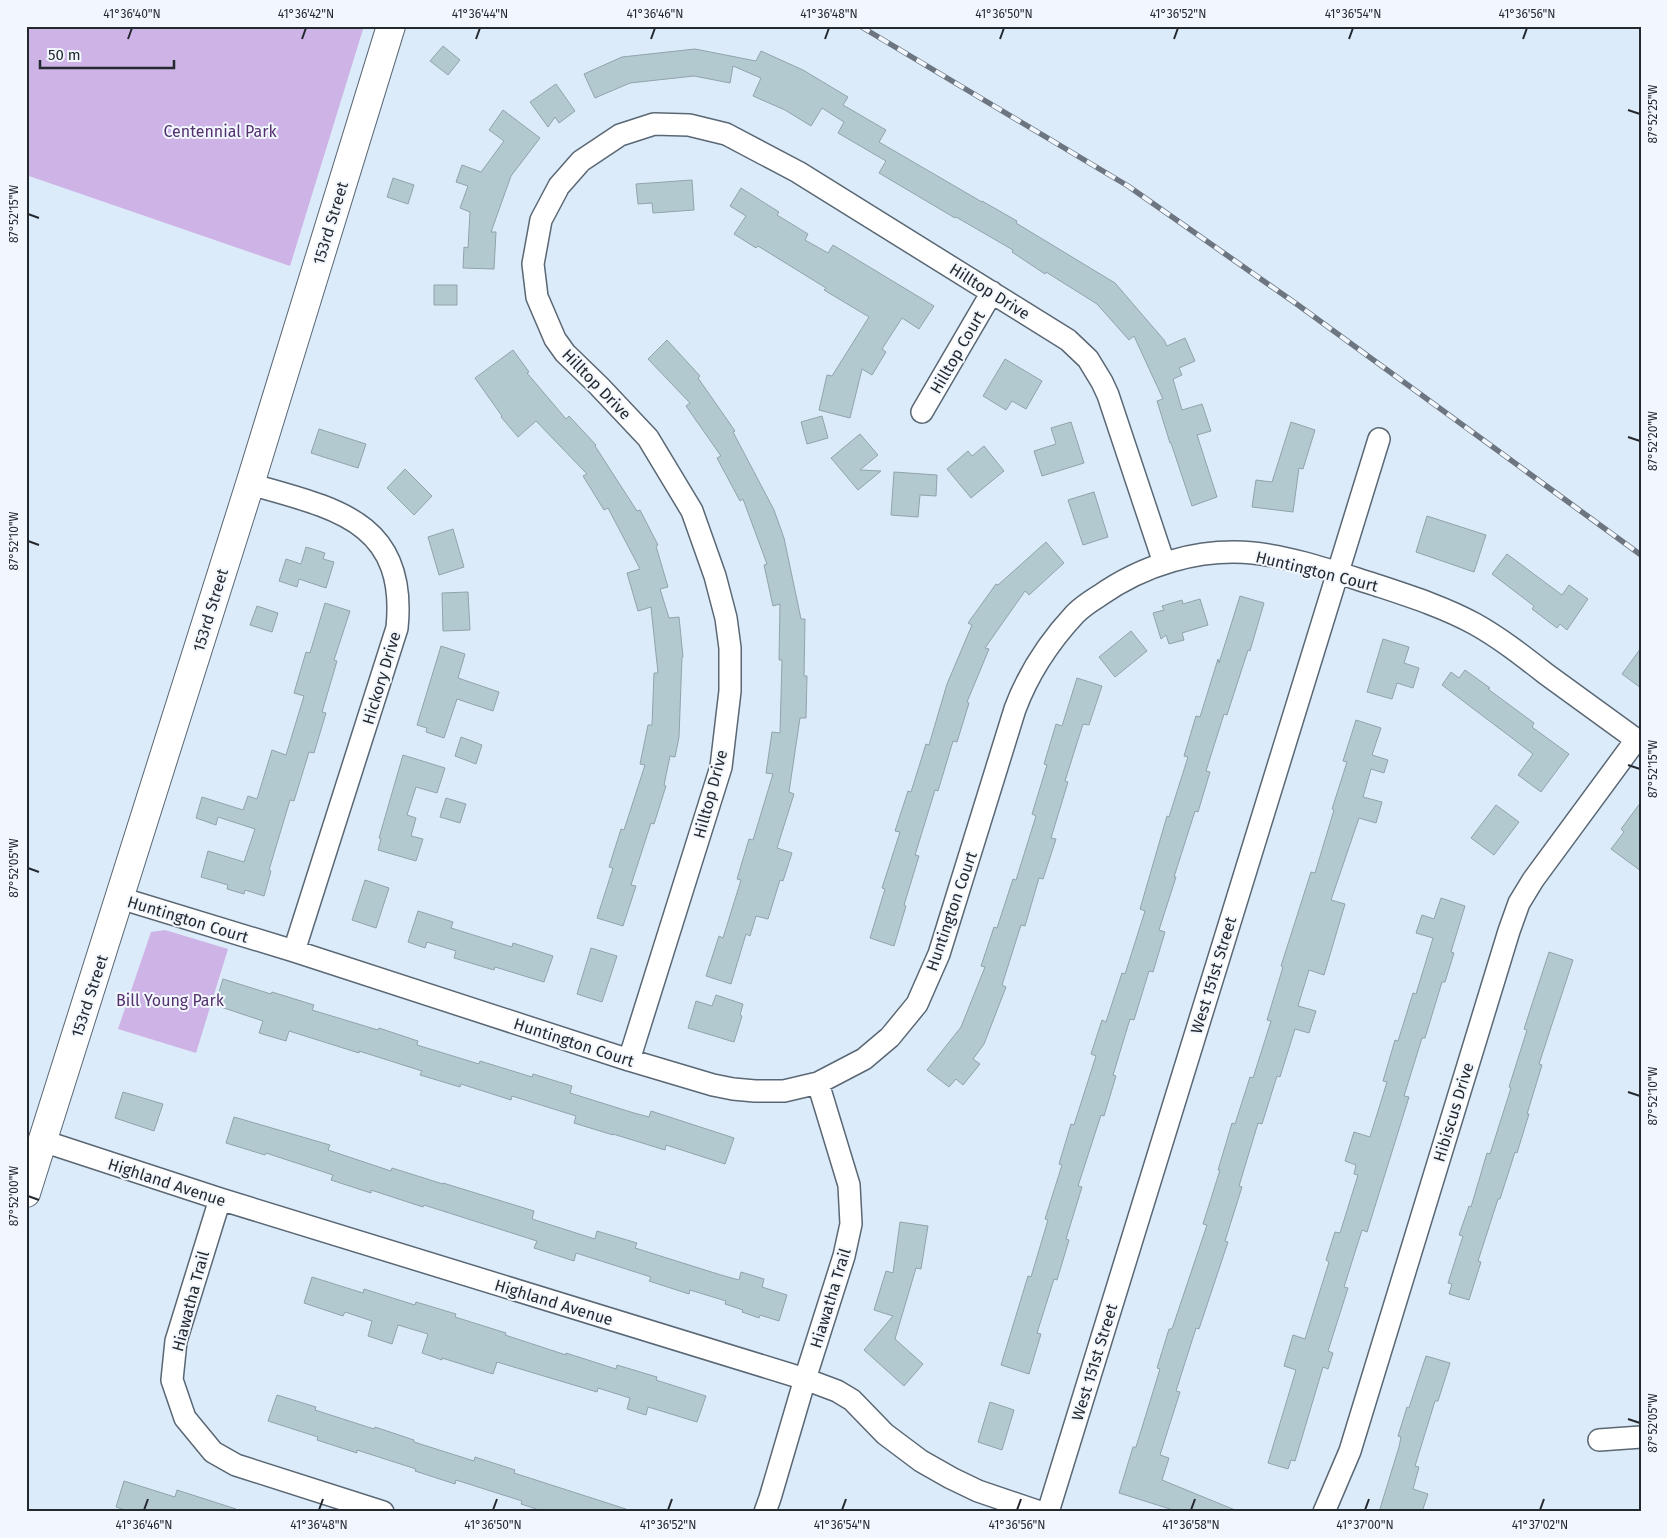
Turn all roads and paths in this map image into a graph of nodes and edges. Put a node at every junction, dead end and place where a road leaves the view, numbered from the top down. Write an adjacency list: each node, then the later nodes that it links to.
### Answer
1 (391, 26): 5 (street, 153rd Street)
2 (992, 292): 3 (street, Hilltop Court); 6 (street, Hilltop Drive); 11 (street, Hilltop Drive)
3 (922, 412)
4 (1378, 439): 7 (street, West 151st Street)
5 (250, 484): 9 (street, 153rd Street); 10 (street, Hickory Drive)
6 (1164, 563): 7 (street, Huntington Court); 12 (street, Huntington Court)
7 (1337, 572): 8 (street, Huntington Court); 22 (street, West 151st Street)
8 (1638, 742): 23 (street, Hibiscus Drive)
9 (120, 898): 10 (street, Huntington Court); 13 (street, 153rd Street)
10 (294, 952): 11 (street, Huntington Court)
11 (629, 1060): 12 (street, Huntington Court)
12 (818, 1083): 16 (street, Hiawatha Trail)
13 (43, 1141): 14 (street, 153rd Street); 15 (street, Highland Avenue)
14 (26, 1193)
15 (220, 1199): 16 (street, Highland Avenue); 19 (street, Hiawatha Trail)
16 (805, 1379): 20 (street, Hiawatha Trail); 21 (street, Highland Avenue)
17 (1641, 1437): 18 (street)
18 (1599, 1440)
19 (383, 1512)
20 (765, 1512)
21 (1040, 1512)
22 (1048, 1512)
23 (1324, 1512)

